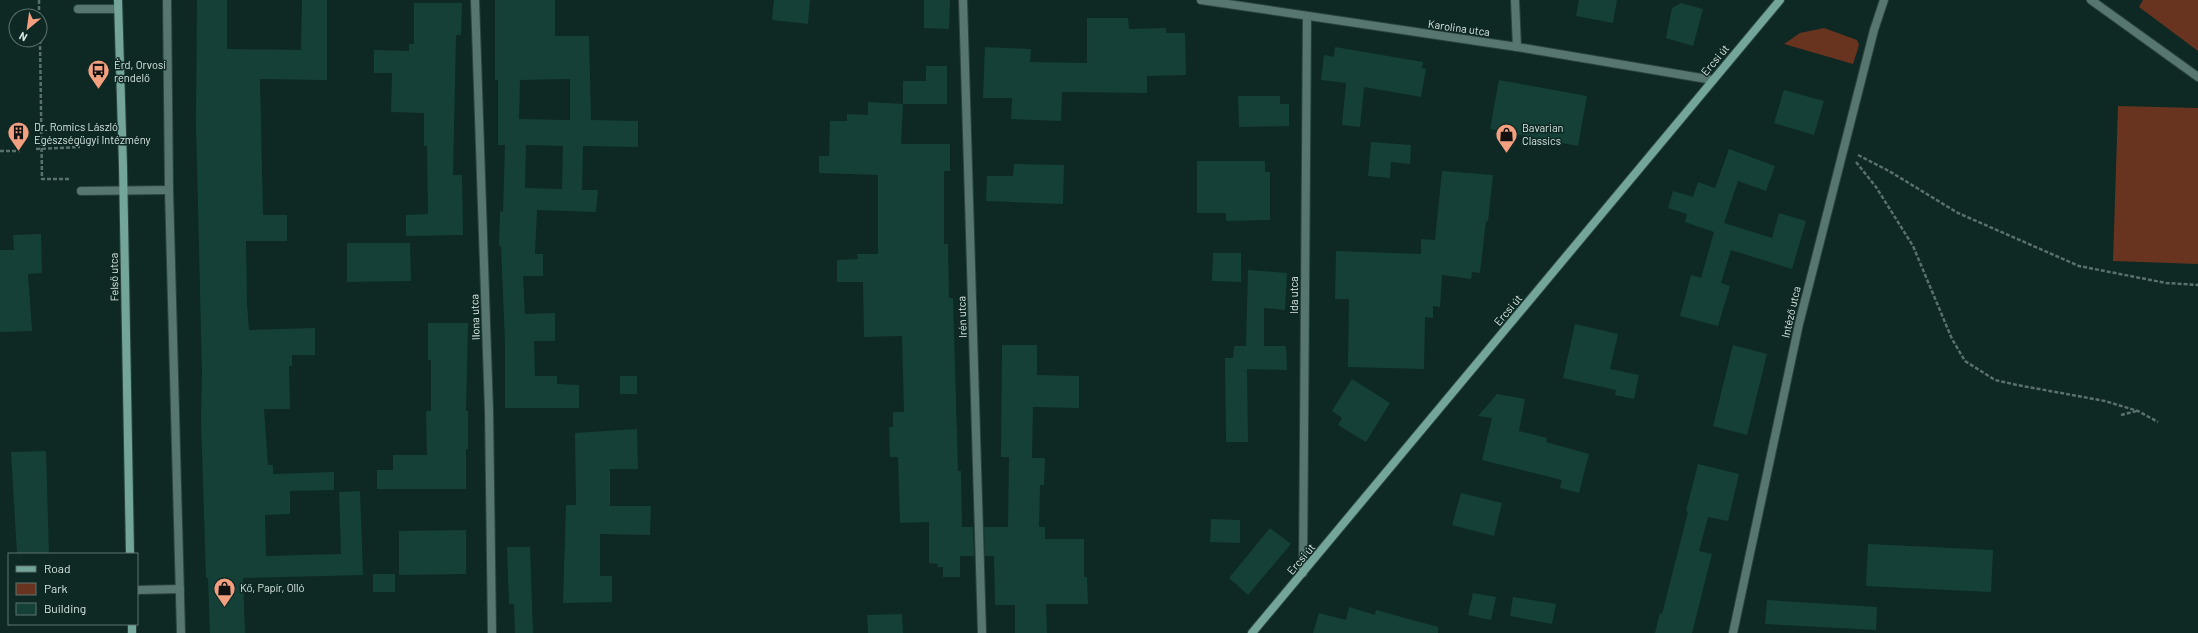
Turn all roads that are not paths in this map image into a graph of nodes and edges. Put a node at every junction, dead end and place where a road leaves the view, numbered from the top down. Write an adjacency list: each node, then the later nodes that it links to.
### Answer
1 (118, 0): 11 (main road, Felső utca)
2 (167, 0): 16 (street)
3 (475, 0): 24 (street, Ilona utca)
4 (963, 0): 25 (street, Irén utca)
5 (1201, 0): 12 (street, Karolina utca)
6 (1515, 0): 13 (street)
7 (1780, 0): 15 (main road, Ercsi út)
8 (1884, 0): 27 (street, Intéző utca)
9 (2091, 0): 14 (street)
10 (78, 9): 11 (street)
11 (118, 9): 18 (main road, Felső utca)
12 (1307, 17): 13 (street, Karolina utca); 20 (street, Ida utca)
13 (1517, 47): 15 (street, Karolina utca)
14 (2198, 77)
15 (1713, 80): 20 (main road, Ercsi út)
16 (169, 190): 18 (street); 21 (street)
17 (81, 191): 18 (street)
18 (124, 191): 19 (main road, Felső utca)
19 (130, 553)
20 (1303, 573): 26 (main road, Ercsi út)
21 (180, 589): 22 (street); 23 (street)
22 (138, 590)
23 (181, 633)
24 (492, 633)
25 (982, 633)
26 (1252, 633)
27 (1733, 633)

